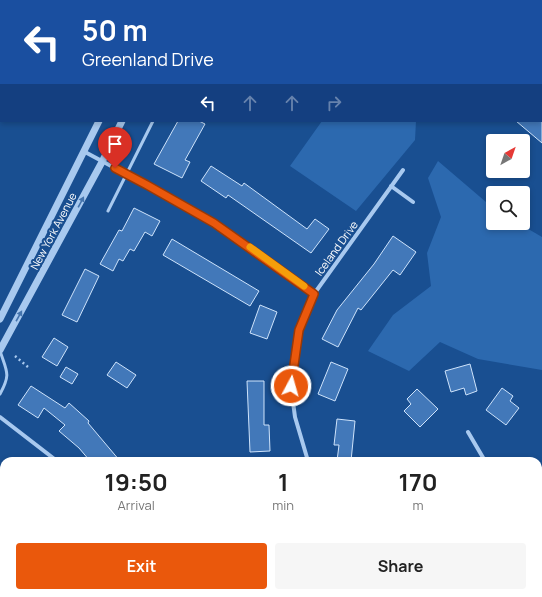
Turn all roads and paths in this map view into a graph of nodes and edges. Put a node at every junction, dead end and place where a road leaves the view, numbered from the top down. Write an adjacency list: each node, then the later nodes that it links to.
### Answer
1 (99, 122): 4 (street, New York Avenue)
2 (122, 122): 5 (street, New York Avenue)
3 (153, 122): 7 (lane)
4 (85, 152): 5 (street); 12 (street, New York Avenue)
5 (102, 162): 7 (street); 13 (street, New York Avenue, one-way to 5)
6 (403, 170): 8 (street, Iceland Drive)
7 (127, 175): 10 (lane); 11 (street)
8 (391, 186): 9 (street); 11 (street, Iceland Drive)
9 (413, 202)
10 (108, 211)
11 (314, 294): 20 (street, Iceland Drive)
12 (0, 320)
13 (0, 351): 16 (lane)
14 (15, 356): 15 (path)
15 (28, 366)
16 (0, 394)
17 (0, 417): 19 (street)
18 (468, 432): 21 (street)
19 (52, 457)
20 (307, 457)
21 (483, 457)

